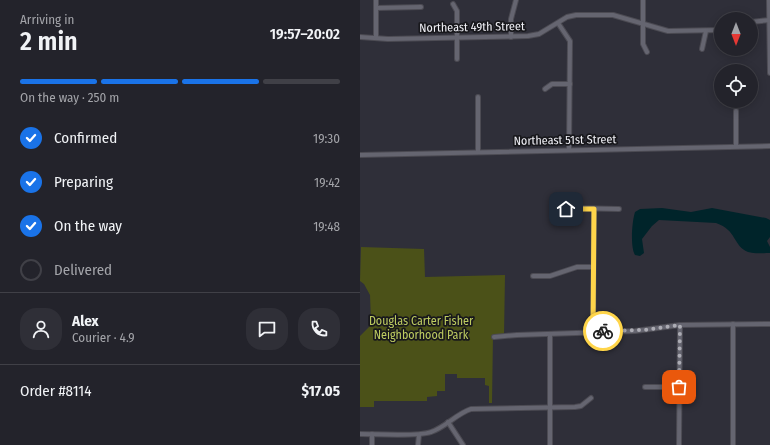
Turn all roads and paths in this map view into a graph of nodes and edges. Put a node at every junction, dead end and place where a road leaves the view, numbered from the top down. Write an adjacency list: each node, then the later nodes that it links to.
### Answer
1 (376, 0): 7 (street)
2 (516, 0): 15 (street)
3 (643, 0): 11 (street)
4 (769, 0): 8 (street)
5 (452, 4): 17 (street)
6 (421, 7): 7 (street)
7 (376, 8): 16 (street)
8 (769, 20): 9 (street); 21 (street)
9 (758, 21)
10 (558, 23): 11 (street, Northeast 49th Street); 15 (street, Northeast 49th Street); 22 (street)
11 (643, 24): 13 (street, Northeast 49th Street); 19 (street)
12 (714, 30): 13 (street, Northeast 49th Street)
13 (706, 31): 18 (street)
14 (360, 37): 16 (street, Northeast 49th Street)
15 (510, 37): 17 (street, Northeast 49th Street)
16 (376, 38): 17 (street, Northeast 49th Street)
17 (458, 38): 20 (street)
18 (702, 49)
19 (647, 52)
20 (457, 59)
21 (769, 73)
22 (570, 84): 23 (street); 28 (street)
23 (545, 89)
24 (478, 96): 29 (street)
25 (736, 111): 26 (street)
26 (736, 146): 27 (street, Northeast 51st Street); 28 (street, Northeast 51st Street)
27 (770, 146)
28 (569, 150): 29 (street, Northeast 51st Street)
29 (478, 152): 30 (street, Northeast 51st Street)
30 (360, 155)
31 (594, 209): 32 (street); 33 (street); 34 (street)
32 (619, 209)
33 (558, 220)
34 (593, 267): 35 (street); 39 (street)
35 (533, 276)
36 (734, 324): 37 (street); 38 (street); 55 (street)
37 (770, 324)
38 (680, 325): 39 (street); 43 (street)
39 (593, 331): 40 (street)
40 (550, 334): 41 (street); 45 (street)
41 (494, 337)
42 (645, 387): 43 (street)
43 (679, 387): 54 (street)
44 (591, 398): 45 (street)
45 (550, 407): 46 (street); 53 (street)
46 (448, 422): 49 (street); 52 (street)
47 (360, 434): 48 (street)
48 (372, 434): 49 (street); 50 (street)
49 (419, 435): 51 (street)
50 (372, 445)
51 (418, 445)
52 (463, 445)
53 (550, 445)
54 (679, 445)
55 (733, 445)

